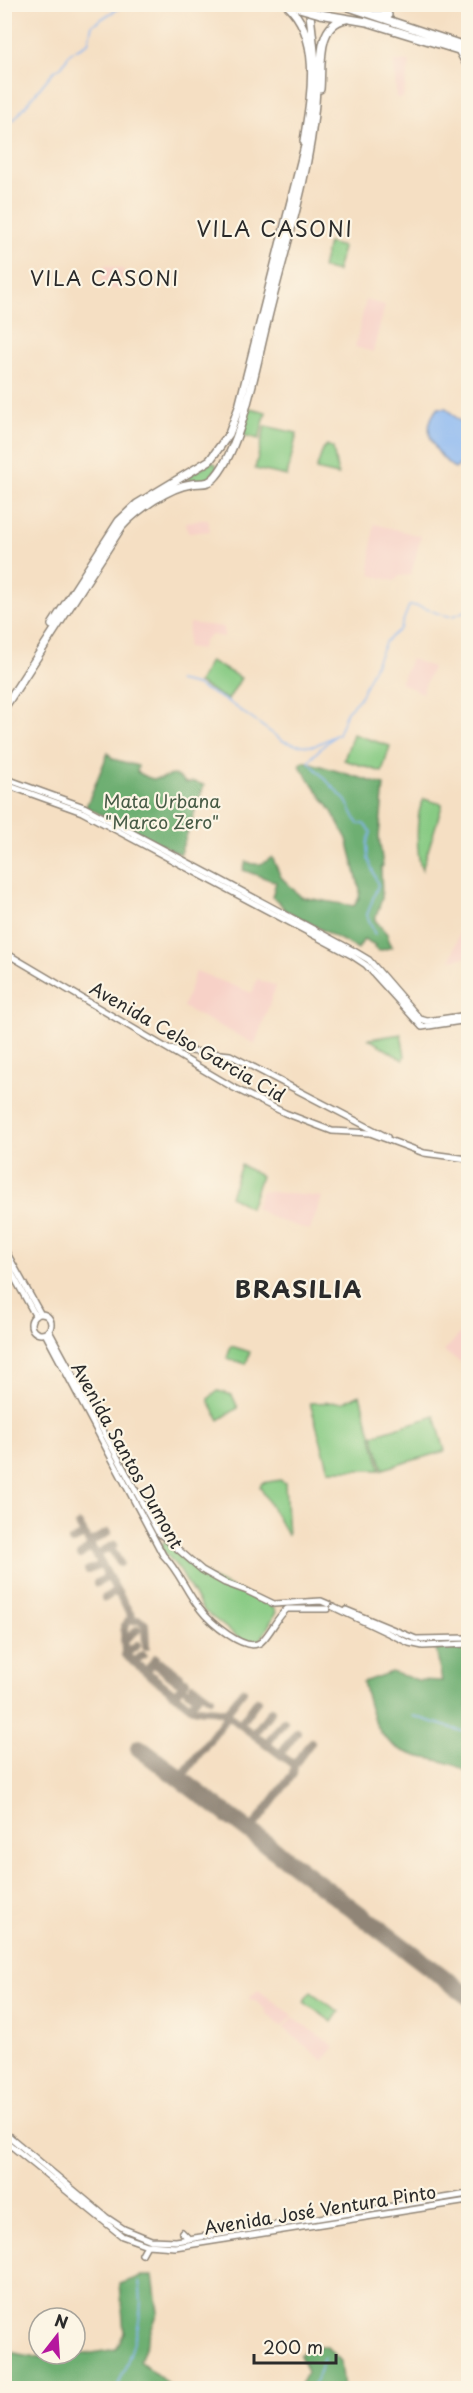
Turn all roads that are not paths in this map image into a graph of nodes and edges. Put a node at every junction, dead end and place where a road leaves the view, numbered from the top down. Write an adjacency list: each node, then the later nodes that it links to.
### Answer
1 (287, 4): 3 (highway); 11 (highway)
2 (340, 4): 4 (highway)
3 (304, 6): 6 (highway, bridge); 11 (highway)
4 (366, 15): 5 (highway); 7 (highway)
5 (388, 15)
6 (352, 19): 8 (highway); 11 (highway)
7 (468, 47)
8 (459, 50): 9 (highway); 10 (highway)
9 (468, 53)
10 (466, 63)
11 (307, 147): 12 (highway); 13 (highway)
12 (210, 460): 13 (highway); 14 (highway)
13 (219, 472): 15 (highway)
14 (188, 475): 15 (highway); 16 (highway)
15 (192, 484): 16 (highway)
16 (5, 706)
17 (4, 778): 20 (main road)
18 (4, 784): 21 (main road)
19 (4, 952): 22 (main road, Avenida Celso Garcia Cid)
20 (468, 1015)
21 (468, 1020)
22 (168, 1049): 23 (main road); 25 (main road, Avenida Celso Garcia Cid)
23 (186, 1052): 24 (main road); 25 (main road)
24 (195, 1053): 26 (main road); 27 (main road)
25 (182, 1058): 26 (main road, Avenida Celso Garcia Cid)
26 (192, 1063): 29 (main road, Avenida Celso Garcia Cid)
27 (357, 1120): 28 (main road); 29 (main road)
28 (373, 1131): 29 (main road, Avenida Celso Garcia Cid); 30 (main road)
29 (348, 1132)
30 (468, 1158)
31 (4, 1248): 33 (main road)
32 (4, 1259): 33 (main road)
33 (37, 1314): 34 (main road); 34 (main road)
34 (47, 1332): 35 (main road, Avenida Santos Dumont); 36 (main road, Avenida Santos Dumont)
35 (148, 1528): 36 (main road); 38 (main road, Avenida Santos Dumont)
36 (158, 1532): 37 (main road, Avenida Santos Dumont)
37 (164, 1538): 38 (main road); 39 (main road, Avenida Santos Dumont)
38 (158, 1545): 42 (main road, Avenida Santos Dumont)
39 (274, 1604): 40 (main road, Avenida Santos Dumont); 42 (main road)
40 (295, 1606): 41 (main road, Avenida Santos Dumont); 42 (main road, Avenida Santos Dumont)
41 (330, 1606): 43 (main road); 44 (main road)
42 (276, 1621)
43 (468, 1638)
44 (468, 1644)
45 (4, 2132): 51 (main road)
46 (4, 2140): 52 (main road)
47 (468, 2194): 50 (main road, Avenida José Ventura Pinto)
48 (468, 2201): 51 (main road, Avenida José Ventura Pinto)
49 (182, 2232): 50 (main road)
50 (189, 2239): 51 (main road, Avenida José Ventura Pinto)
51 (176, 2244): 52 (main road)
52 (147, 2245): 53 (main road)
53 (142, 2254)

